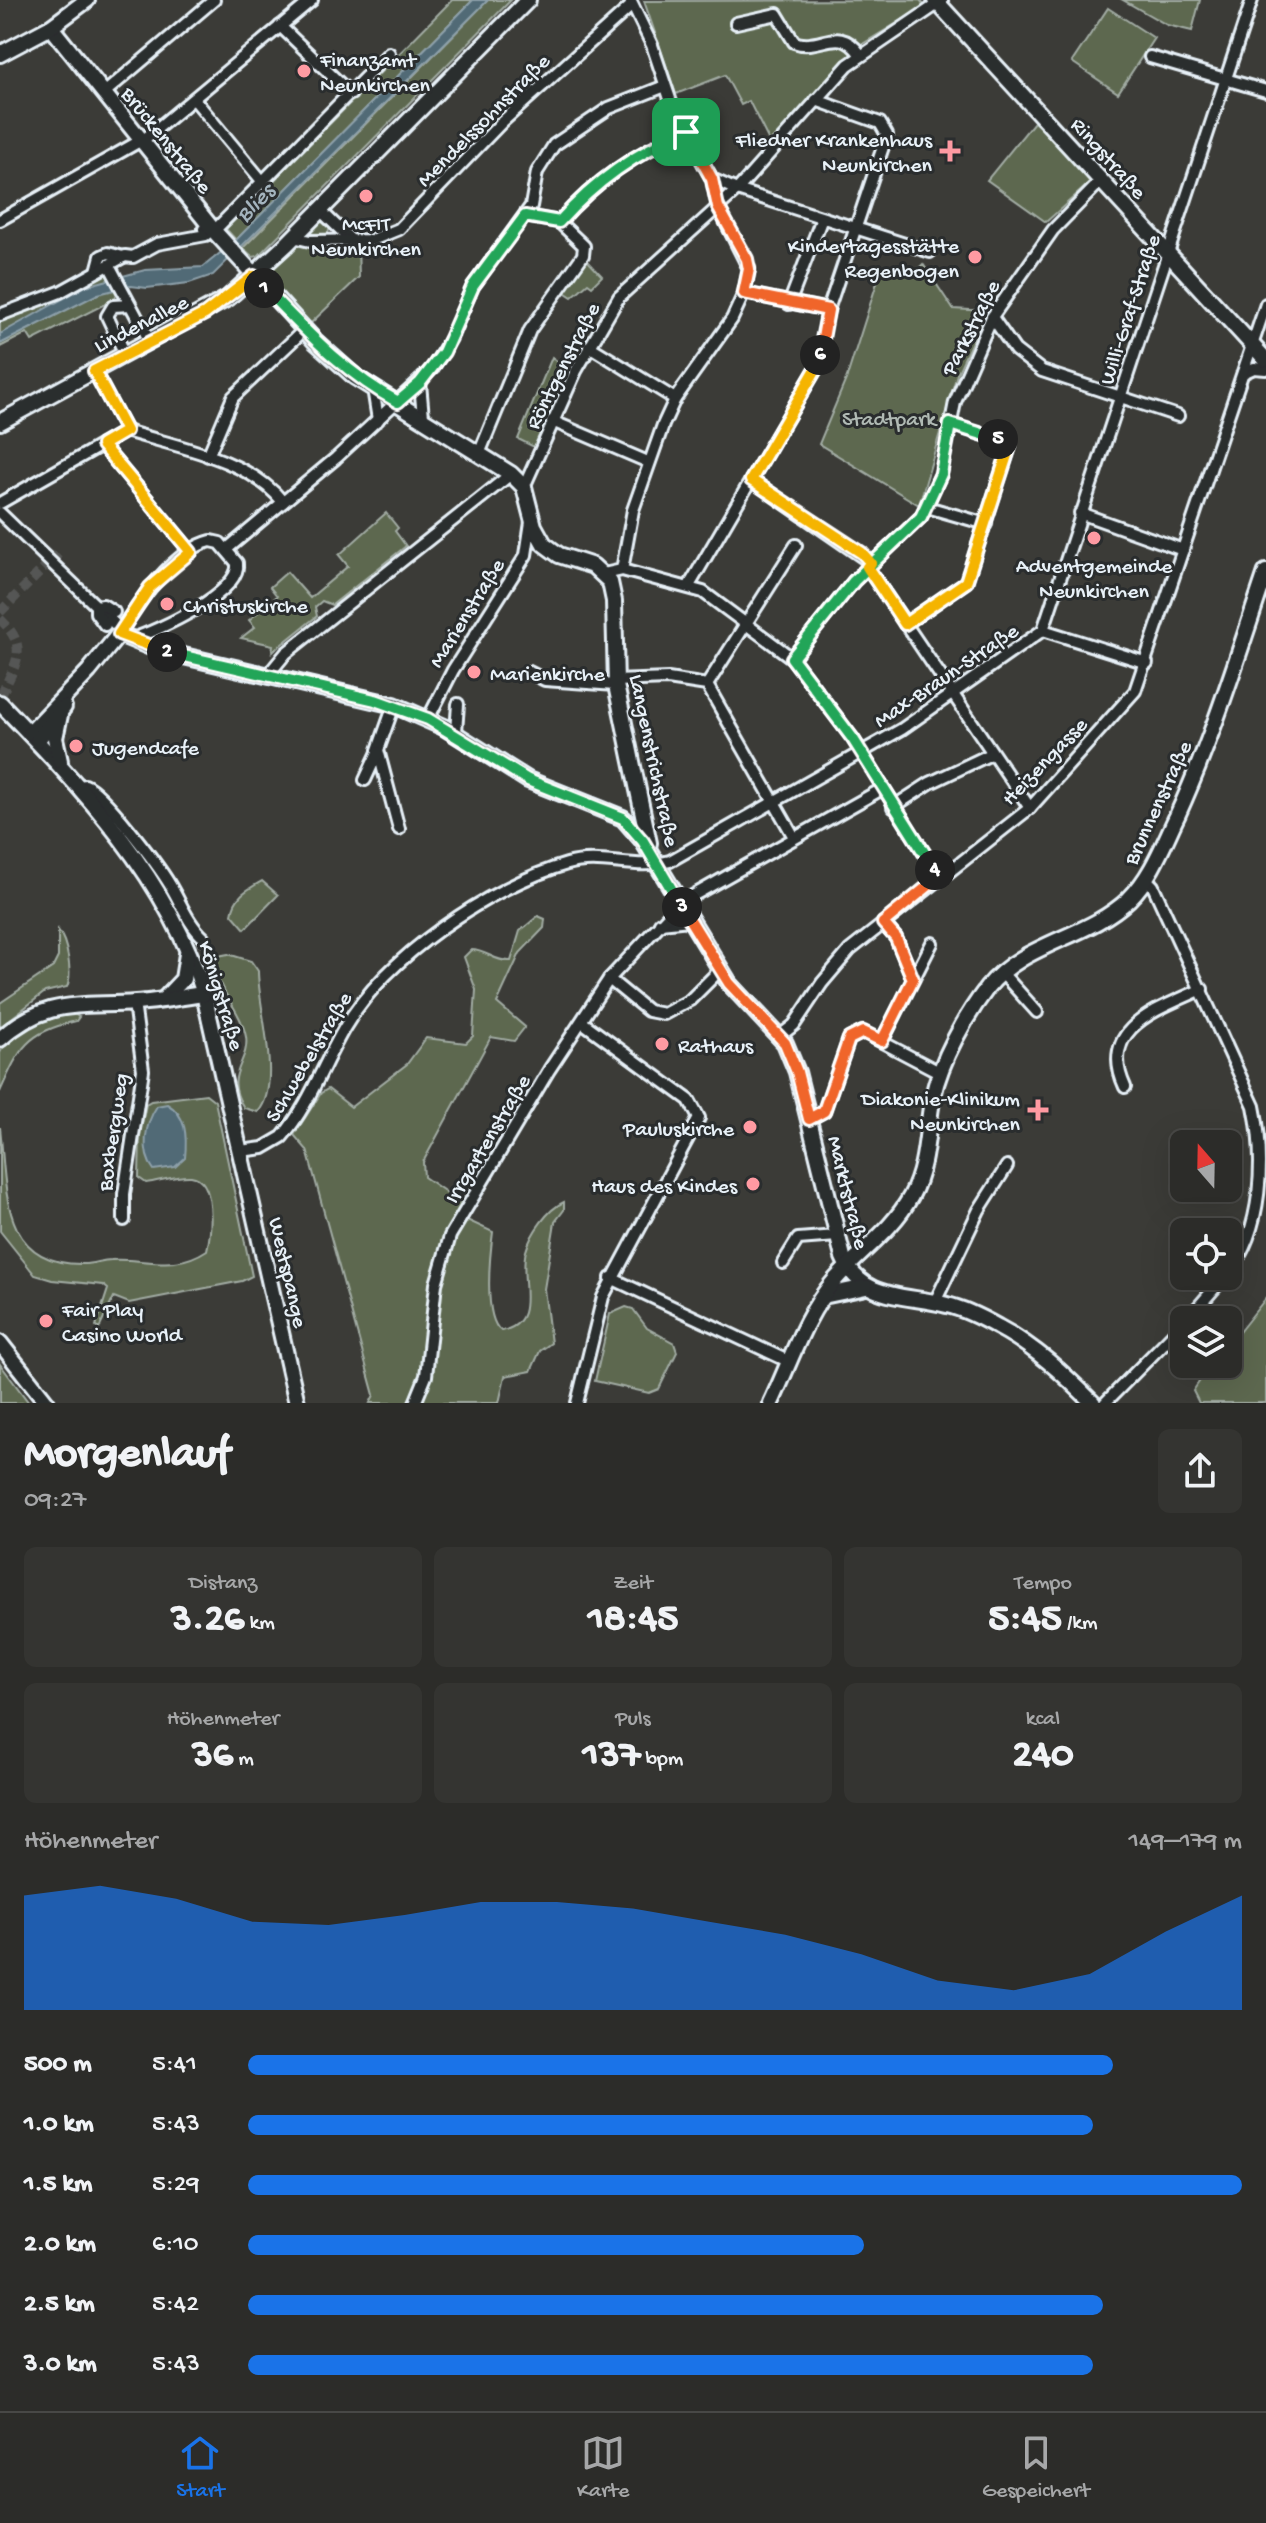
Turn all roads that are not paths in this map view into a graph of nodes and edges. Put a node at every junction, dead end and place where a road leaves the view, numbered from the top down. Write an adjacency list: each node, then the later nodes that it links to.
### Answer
1 (87, 0): 10 (street)
2 (214, 0): 18 (street)
3 (312, 0): 9 (street)
4 (528, 0): 29 (street, Lindenallee)
5 (1252, 0): 15 (street, Willi-Graf-Straße)
6 (939, 1): 13 (street, Röntgenstraße); 25 (street, Ringstraße)
7 (630, 3): 16 (street); 37 (street, Mendelssohnstraße)
8 (736, 23): 13 (street)
9 (280, 26): 19 (street); 20 (street)
10 (51, 27): 12 (street); 18 (street, Brückenstraße)
11 (389, 53): 19 (street)
12 (0, 54)
13 (860, 54): 21 (street, Röntgenstraße)
14 (1150, 57): 15 (street)
15 (1225, 77): 17 (street); 39 (street, Willi-Graf-Straße)
16 (665, 86): 22 (street); 30 (street)
17 (1266, 91)
18 (103, 94): 23 (street, Brückenstraße)
19 (351, 94): 26 (street)
20 (194, 99): 23 (street); 26 (street)
21 (816, 100): 27 (street, Röntgenstraße); 34 (street)
22 (686, 132): 24 (street); 33 (street)
23 (141, 141): 32 (street); 35 (street, Brückenstraße)
24 (712, 179): 27 (street); 28 (street)
25 (1101, 181): 39 (street, Ringstraße); 48 (street, Parkstraße)
26 (263, 182): 35 (street)
27 (737, 190): 28 (street, Röntgenstraße); 31 (street)
28 (718, 207): 42 (street); 52 (street, Röntgenstraße)
29 (319, 209): 36 (street, Lindenallee); 37 (street)
30 (525, 216): 33 (street); 58 (street)
31 (822, 218): 34 (street); 43 (street)
32 (0, 220)
33 (559, 222): 71 (street)
34 (855, 228): 38 (street); 46 (street)
35 (214, 231): 40 (street); 41 (street, Brückenstraße)
36 (293, 237): 37 (street, Mendelssohnstraße); 41 (street, Lindenallee)
37 (352, 240)
38 (930, 252)
39 (1167, 253): 51 (street, Ringstraße); 60 (street, Willi-Graf-Straße)
40 (111, 262): 45 (street); 47 (street)
41 (249, 270): 50 (street, Brückenstraße); 53 (street, Lindenallee)
42 (744, 293): 43 (street); 61 (street)
43 (789, 304): 46 (street)
44 (1266, 304): 51 (street, Heizengasse)
45 (130, 305): 49 (street); 53 (street)
46 (828, 310): 75 (street)
47 (0, 315)
48 (992, 317): 60 (street); 68 (street, Parkstraße)
49 (142, 323)
50 (304, 330): 59 (street, Brückenstraße); 72 (street)
51 (1253, 343): 54 (street); 57 (street, Heizengasse)
52 (589, 346): 61 (street); 66 (street, Röntgenstraße)
53 (125, 354): 56 (street, Lindenallee)
54 (1266, 360)
55 (1266, 369): 57 (street)
56 (94, 371): 67 (street, Lindenallee); 69 (street)
57 (1243, 373): 86 (street, Heizengasse)
58 (420, 383): 62 (street); 64 (street)
59 (373, 388): 62 (street, Brückenstraße); 65 (street)
60 (1120, 398): 63 (street); 82 (street, Willi-Graf-Straße)
61 (675, 399): 73 (street)
62 (398, 402): 64 (street, Marienstraße); 65 (street)
63 (1178, 416)
64 (423, 417): 71 (street, Marienstraße)
65 (378, 420): 77 (street)
66 (552, 421): 73 (street); 76 (street, Röntgenstraße)
67 (0, 422)
68 (950, 424): 79 (street, Parkstraße); 83 (street)
69 (126, 431): 70 (street); 72 (street)
70 (102, 445): 78 (street); 87 (street)
71 (479, 454): 74 (street, Marienstraße)
72 (208, 456): 77 (street)
73 (648, 462): 91 (street)
74 (511, 474): 76 (street, Marienstraße); 105 (street)
75 (751, 480): 90 (street); 94 (street)
76 (524, 487): 80 (street, Marienstraße)
77 (283, 502): 85 (street)
78 (0, 503)
79 (927, 507): 83 (street); 90 (street, Parkstraße)
80 (531, 512): 88 (street, Marienstraße); 89 (street)
81 (0, 513): 95 (street)
82 (1080, 513): 86 (street); 100 (street, Willi-Graf-Straße)
83 (986, 524): 98 (street)
84 (796, 545): 97 (street)
85 (227, 549): 87 (street); 101 (street)
86 (1183, 550): 103 (street, Heizengasse)
87 (191, 552): 101 (street)
88 (526, 555): 89 (street); 114 (street, Marienstraße)
89 (559, 555): 93 (street)
90 (869, 565): 98 (street); 102 (street, Parkstraße)
91 (622, 570): 93 (street); 94 (street)
92 (1266, 572): 132 (street, Brunnenstraße)
93 (604, 574): 106 (street, Langenstrichstraße)
94 (689, 586): 97 (street)
95 (96, 606): 96 (street); 99 (street); 101 (street)
96 (114, 612)
97 (747, 622): 102 (street); 107 (street)
98 (905, 624): 109 (street)
99 (105, 625)
100 (1043, 630): 103 (street); 109 (street, Max-Braun-Straße)
101 (123, 635): 105 (street); 108 (street)
102 (792, 658): 118 (street)
103 (1147, 663): 125 (street, Heizengasse)
104 (529, 672): 106 (street)
105 (272, 675): 111 (street)
106 (615, 683): 107 (street); 126 (street, Langenstrichstraße)
107 (707, 685): 123 (street)
108 (76, 686): 113 (street); 116 (street)
109 (953, 695): 118 (street, Max-Braun-Straße); 119 (street)
110 (458, 704): 115 (street)
111 (394, 705): 114 (street); 117 (street)
112 (5, 709): 116 (street, Königstraße)
113 (60, 715): 116 (street); 120 (street)
114 (428, 719): 127 (street)
115 (456, 732)
116 (34, 737): 120 (street, Königstraße)
117 (378, 750): 121 (street); 128 (street)
118 (862, 753): 122 (street); 123 (street, Max-Braun-Straße)
119 (991, 754): 124 (street); 125 (street)
120 (66, 772): 133 (street, Königstraße)
121 (365, 780)
122 (882, 789): 124 (street); 129 (street, Irrgartenstraße)
123 (773, 802): 129 (street); 130 (street, Max-Braun-Straße)
124 (893, 807): 131 (street)
125 (1030, 808): 131 (street, Heizengasse)
126 (642, 811): 127 (street); 130 (street, Langenstrichstraße)
127 (623, 818): 130 (street)
128 (399, 829)
129 (794, 837): 134 (street, Irrgartenstraße)
130 (656, 863): 134 (street); 157 (street, Schwebelstraße)
131 (939, 877): 137 (street, Heizengasse)
132 (1146, 879): 142 (street, Brunnenstraße); 145 (street)
133 (163, 885): 138 (street, Königstraße); 139 (street, Königstraße)
134 (680, 903): 135 (street); 136 (street, Irrgartenstraße)
135 (690, 920): 136 (street); 141 (street)
136 (660, 923): 143 (street, Irrgartenstraße)
137 (883, 923): 144 (street); 151 (street, Heizengasse)
138 (204, 938)
139 (186, 943): 146 (street, Königstraße); 147 (street)
140 (932, 943): 144 (street)
141 (720, 970): 143 (street); 151 (street)
142 (1002, 973): 149 (street); 154 (street, Brunnenstraße)
143 (609, 979): 150 (street, Irrgartenstraße)
144 (913, 979): 153 (street)
145 (1202, 989): 155 (street); 162 (street)
146 (204, 994): 147 (street); 157 (street, Königstraße)
147 (162, 1000): 148 (street)
148 (134, 1003): 152 (street); 159 (street, Boxbergweg)
149 (1037, 1012)
150 (582, 1022): 165 (street); 176 (street, Irrgartenstraße)
151 (780, 1036): 156 (street, Marktstraße)
152 (0, 1039)
153 (882, 1041): 154 (street); 156 (street)
154 (941, 1073): 160 (street, Brunnenstraße)
155 (1125, 1087)
156 (809, 1119): 161 (street, Marktstraße)
157 (241, 1151): 175 (street, Westspange)
158 (1007, 1166): 169 (street)
159 (124, 1220)
160 (881, 1236): 161 (street); 164 (street, Brunnenstraße)
161 (838, 1238): 163 (street); 164 (street, Marktstraße)
162 (1242, 1249)
163 (783, 1263)
164 (847, 1268): 166 (street); 168 (street, Brunnenstraße)
165 (611, 1278): 173 (street); 177 (street)
166 (866, 1287): 168 (street); 169 (street)
167 (1213, 1290): 170 (street)
168 (822, 1296): 173 (street, Brunnenstraße)
169 (935, 1302): 179 (street)
170 (1200, 1306)
171 (1170, 1338): 180 (street)
172 (0, 1343): 174 (street)
173 (790, 1362): 178 (street, Brunnenstraße)
174 (47, 1403)
175 (294, 1403)
176 (415, 1403)
177 (577, 1403)
178 (771, 1403)
179 (1093, 1403)
180 (1105, 1403)

